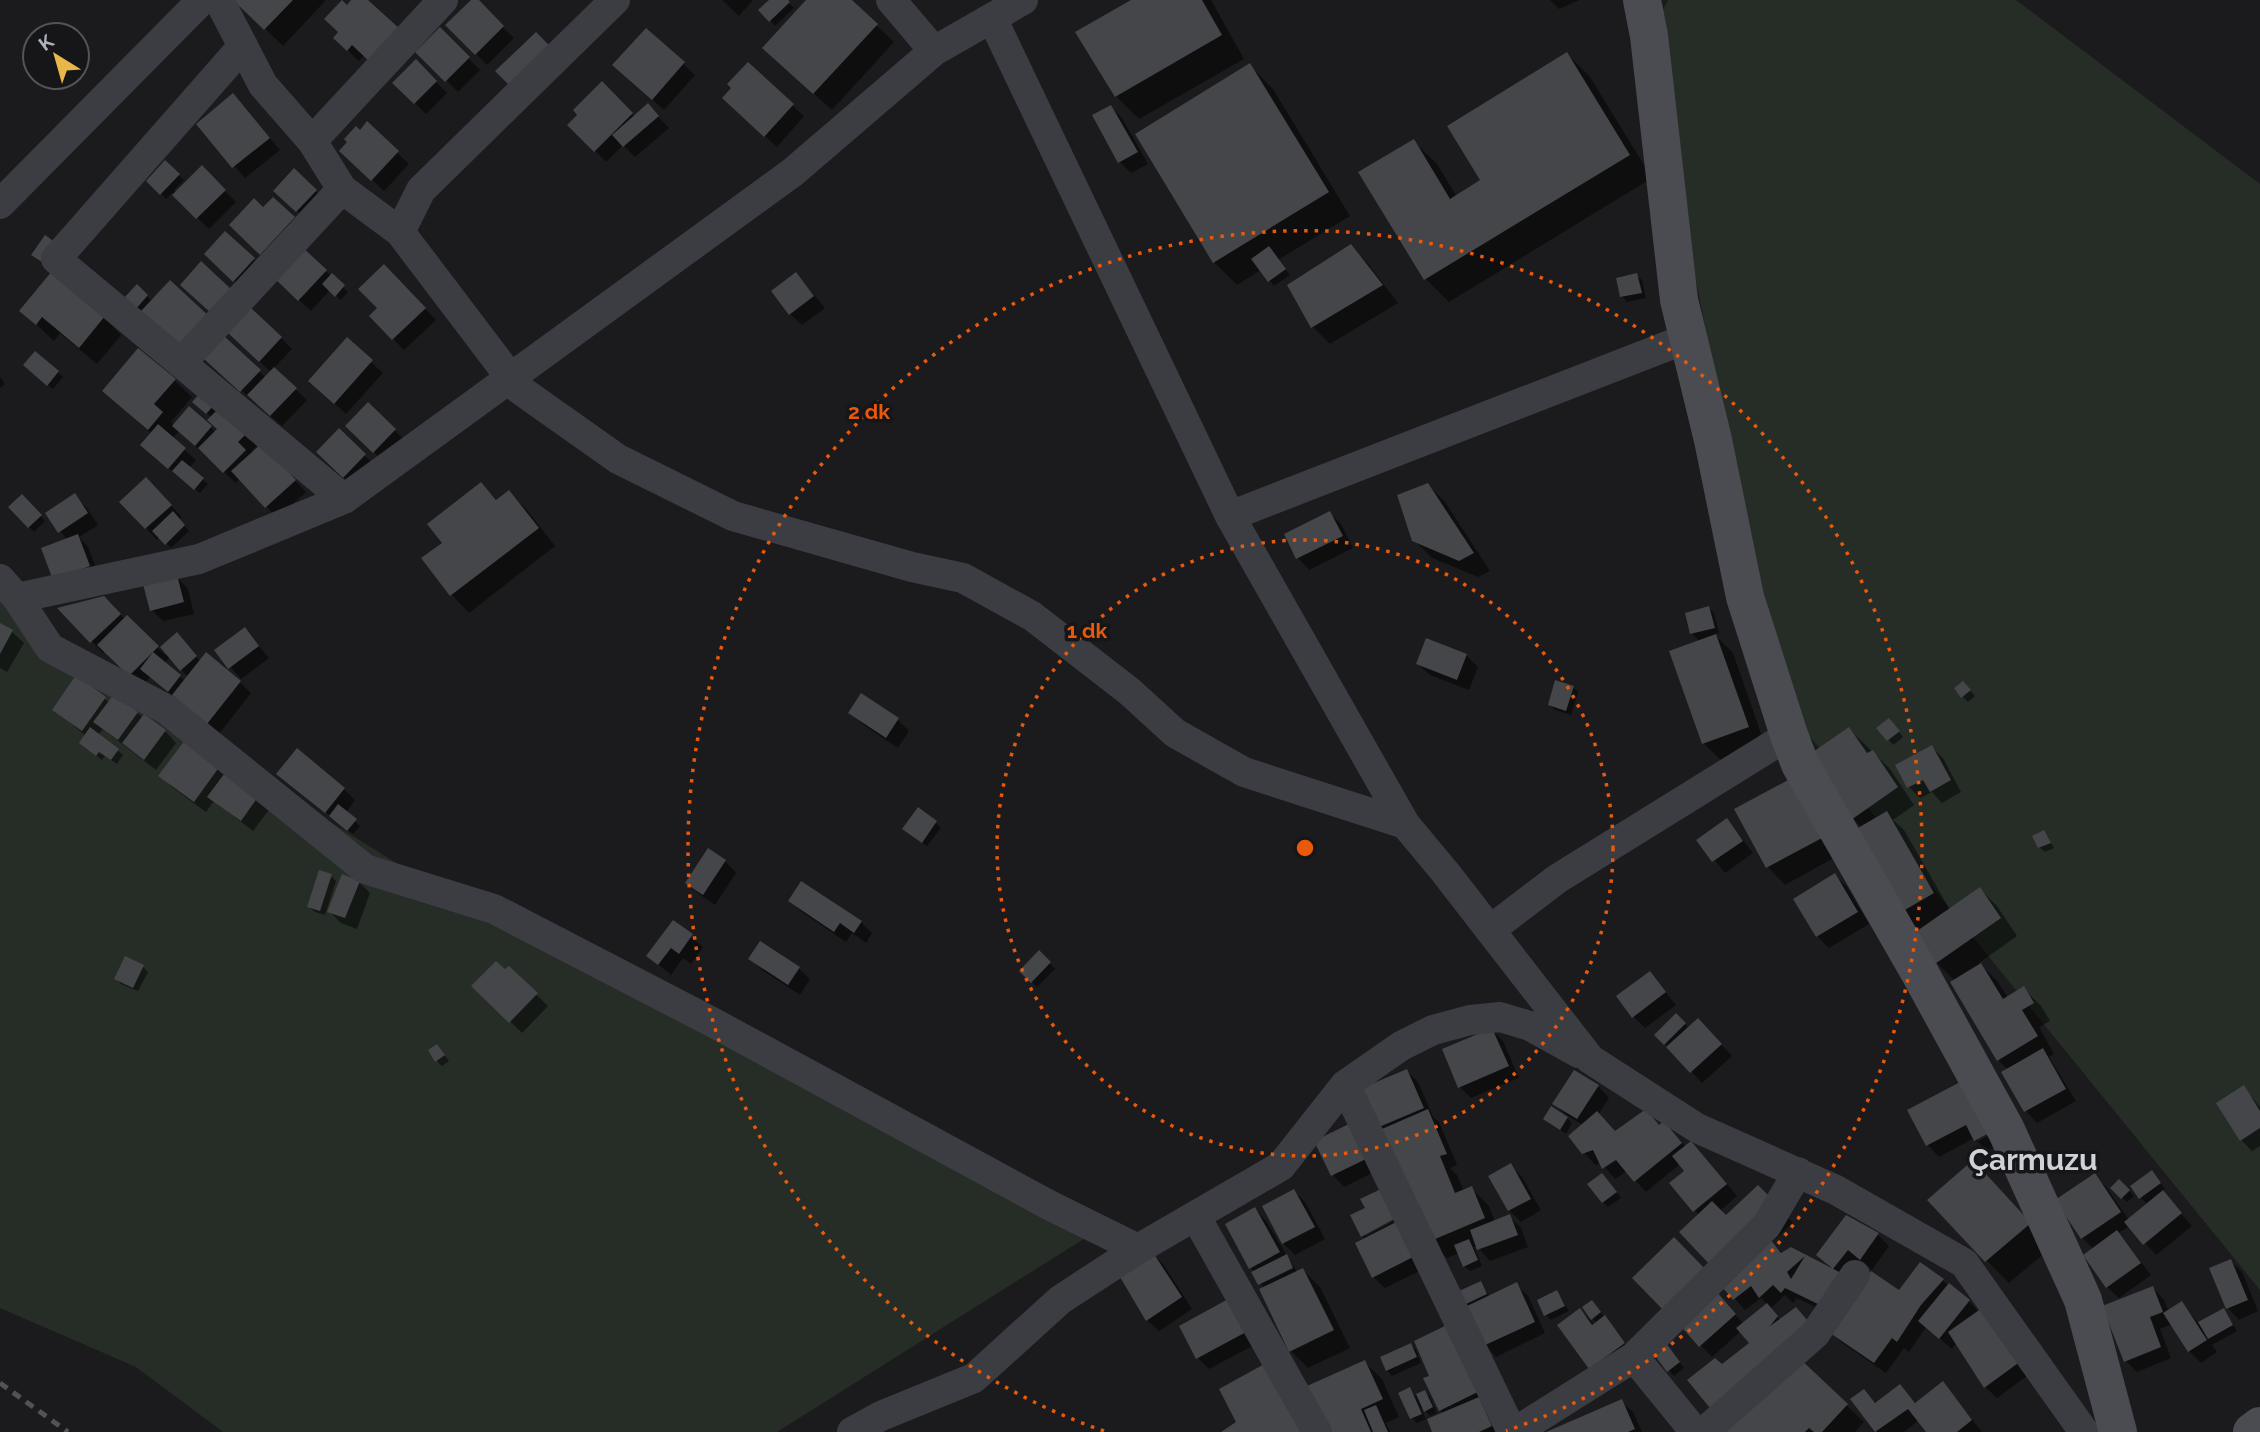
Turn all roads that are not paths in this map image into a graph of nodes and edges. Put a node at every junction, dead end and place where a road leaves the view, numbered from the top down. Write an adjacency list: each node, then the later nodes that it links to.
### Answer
1 (202, 0): 13 (street)
2 (219, 0): 9 (street)
3 (443, 0): 11 (street)
4 (615, 0): 14 (street)
5 (891, 0): 10 (street)
6 (1023, 0): 8 (street)
7 (1642, 0): 15 (street)
8 (992, 18): 10 (street); 19 (street)
9 (243, 46): 11 (street); 16 (street)
10 (933, 51): 17 (street)
11 (312, 141): 12 (street)
12 (342, 189): 14 (street); 16 (street)
13 (0, 204)
14 (400, 232): 17 (street)
15 (1688, 338): 19 (street); 21 (street)
16 (181, 363): 18 (street)
17 (512, 379): 18 (street); 22 (street)
18 (344, 499): 20 (street)
19 (1230, 516): 22 (street)
20 (9, 588): 28 (street)
21 (1789, 735): 23 (street); 38 (street)
22 (1405, 824): 23 (street)
23 (1490, 930): 24 (street)
24 (1590, 1059): 25 (street); 26 (street)
25 (1345, 1085): 27 (street); 34 (street)
26 (1798, 1172): 30 (street); 37 (street)
27 (1196, 1217): 28 (street); 33 (street)
28 (1138, 1249): 32 (street)
29 (1855, 1275): 36 (street)
30 (1634, 1357): 34 (street); 35 (street)
31 (2260, 1426): 39 (street)
32 (852, 1432)
33 (1317, 1432)
34 (1513, 1432)
35 (1695, 1432)
36 (1704, 1432)
37 (2084, 1432)
38 (2118, 1432)
39 (2252, 1432)

